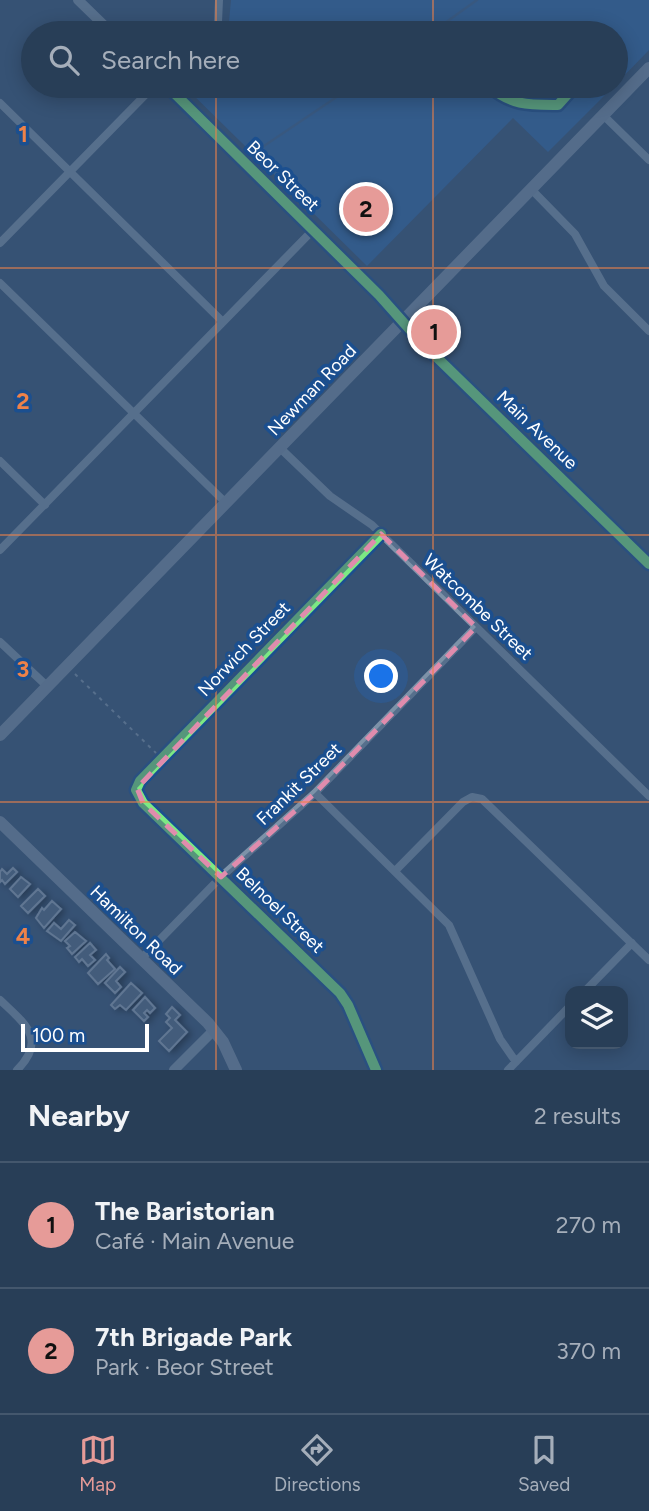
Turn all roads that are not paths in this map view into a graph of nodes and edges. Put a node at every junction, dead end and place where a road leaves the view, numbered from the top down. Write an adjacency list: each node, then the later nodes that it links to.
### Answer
1 (78, 0): 3 (street)
2 (219, 0): 4 (street)
3 (100, 21)
4 (218, 21)
5 (649, 68): 6 (main road, Newman Road)
6 (628, 89)
7 (142, 98): 13 (street)
8 (179, 98): 15 (street, Beor Street)
9 (620, 98): 11 (main road, Newman Road)
10 (0, 103): 13 (street)
11 (603, 115): 12 (street); 14 (main road, Newman Road)
12 (649, 160)
13 (70, 172): 16 (street); 19 (street)
14 (531, 190): 18 (main road, Newman Road); 20 (street)
15 (313, 230): 18 (street, Beor Street); 19 (street)
16 (0, 243)
17 (0, 283): 21 (street)
18 (403, 321): 22 (main road, Newman Road); 28 (street, Main Avenue)
19 (223, 322): 21 (street)
20 (649, 331)
21 (133, 414): 24 (street); 25 (street)
22 (280, 448): 24 (main road, Newman Road); 26 (street, Watcombe Street)
23 (0, 461): 25 (street)
24 (226, 503): 31 (main road, Newman Road)
25 (45, 505): 27 (street)
26 (381, 534): 29 (street, Watcombe Street); 33 (street, Norwich Street)
27 (0, 550)
28 (649, 564)
29 (476, 627): 34 (street, Frankit Street); 35 (street, Watcombe Street)
30 (0, 642): 31 (street)
31 (47, 687): 32 (main road, Newman Road)
32 (0, 736)
33 (136, 790): 38 (street, Belnoel Street)
34 (315, 793): 37 (street); 38 (street, Frankit Street)
35 (649, 796)
36 (0, 822): 40 (main road, Hamilton Road)
37 (395, 871): 39 (street); 46 (street)
38 (221, 877): 40 (street, Frankit Street); 50 (street, Belnoel Street)
39 (632, 943): 41 (street); 42 (street)
40 (140, 960): 45 (main road, Hamilton Road)
41 (649, 960)
42 (590, 986)
43 (0, 1000): 47 (street)
44 (565, 1011): 46 (street)
45 (214, 1030): 48 (street); 49 (main road, Hamilton Road)
46 (516, 1062): 51 (street)
47 (17, 1070)
48 (174, 1070)
49 (236, 1070)
50 (376, 1070)
51 (508, 1070)

